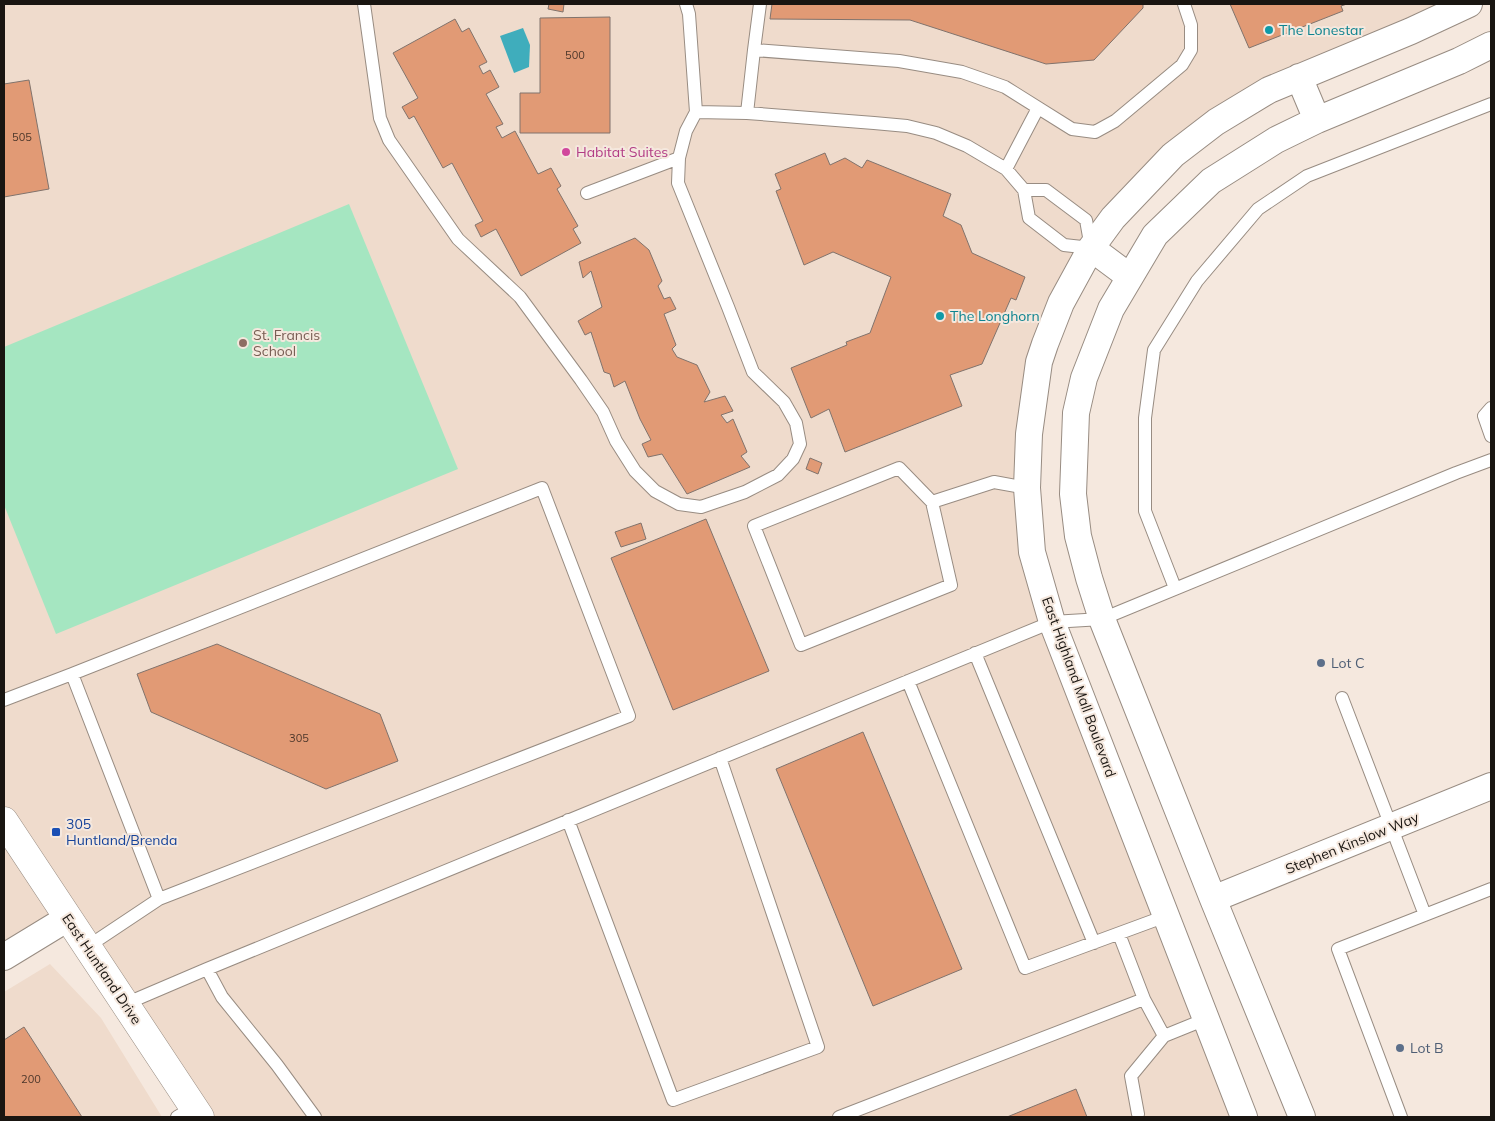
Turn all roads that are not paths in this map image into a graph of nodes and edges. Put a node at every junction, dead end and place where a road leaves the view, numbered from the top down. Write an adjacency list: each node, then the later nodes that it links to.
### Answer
1 (364, 4): 14 (lane)
2 (686, 4): 11 (lane)
3 (760, 4): 7 (lane)
4 (1184, 4): 10 (lane)
5 (1469, 4): 8 (street, East Highland Mall Boulevard)
6 (1491, 45): 13 (street)
7 (754, 50): 10 (lane); 12 (lane)
8 (1299, 77): 13 (street); 18 (street, East Highland Mall Boulevard)
9 (1491, 104): 25 (lane)
10 (1038, 108): 15 (lane)
11 (696, 112): 12 (lane); 14 (lane)
12 (747, 113): 15 (lane)
13 (1317, 120): 19 (street)
14 (680, 158): 17 (lane)
15 (1006, 169): 16 (lane)
16 (1024, 190): 18 (lane); 18 (lane)
17 (588, 193)
18 (1091, 248): 19 (street); 23 (street, East Highland Mall Boulevard)
19 (1130, 277): 26 (street)
20 (1491, 408): 21 (lane)
21 (1491, 436)
22 (1491, 460): 25 (lane)
23 (1027, 488): 24 (lane); 27 (street, East Highland Mall Boulevard)
24 (932, 502): 24 (lane)
25 (1176, 588): 26 (lane)
26 (1102, 619): 27 (lane); 40 (street)
27 (1052, 622): 28 (lane); 42 (street, East Highland Mall Boulevard)
28 (975, 653): 30 (lane); 45 (lane)
29 (72, 674): 32 (lane); 39 (lane); 39 (lane)
30 (908, 681): 33 (lane); 45 (lane)
31 (1342, 698): 37 (lane)
32 (4, 700)
33 (720, 758): 35 (lane); 35 (lane)
34 (1491, 786): 37 (street, Stephen Kinslow Way)
35 (568, 820): 48 (lane)
36 (4, 821): 43 (street, East Huntland Drive)
37 (1391, 827): 40 (street, Stephen Kinslow Way); 41 (lane)
38 (1491, 889): 41 (lane)
39 (159, 898): 46 (lane)
40 (1213, 899): 59 (street)
41 (1425, 915): 60 (lane)
42 (1166, 916): 44 (lane); 51 (street, East Highland Mall Boulevard)
43 (68, 918): 46 (street, East Huntland Drive); 47 (street)
44 (1119, 934): 45 (lane); 49 (lane)
45 (1094, 943)
46 (87, 947): 50 (street, East Huntland Drive)
47 (4, 957)
48 (207, 969): 50 (lane); 56 (lane)
49 (1144, 999): 52 (lane); 55 (lane)
50 (125, 1004): 53 (street, East Huntland Drive)
51 (1206, 1019): 52 (lane); 58 (street, East Highland Mall Boulevard)
52 (1164, 1036): 54 (lane)
53 (190, 1114)
54 (1138, 1114)
55 (853, 1115): 57 (lane)
56 (315, 1117)
57 (839, 1117)
58 (1244, 1117)
59 (1302, 1117)
60 (1401, 1117)

